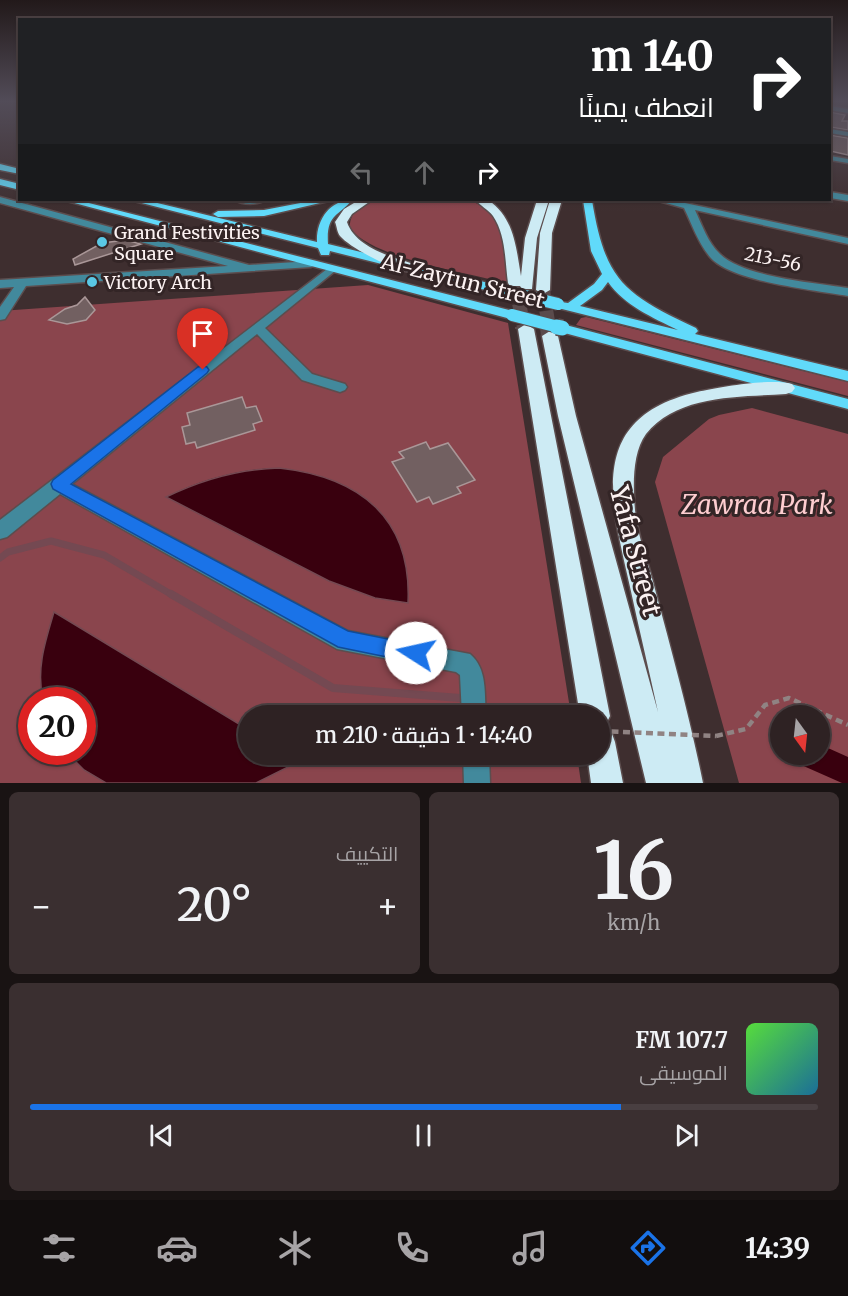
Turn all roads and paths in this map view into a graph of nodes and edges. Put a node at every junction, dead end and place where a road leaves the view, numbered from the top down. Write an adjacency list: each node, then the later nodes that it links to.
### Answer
1 (831, 158): 2 (street)
2 (848, 161)
3 (0, 167): 4 (main road)
4 (18, 172)
5 (0, 182): 6 (main road)
6 (18, 186)
7 (831, 195): 8 (street)
8 (848, 198)
9 (0, 201): 27 (street)
10 (72, 201): 25 (main road, Al-Zaytun Street)
11 (139, 201): 21 (main road, Al-Zaytun Street)
12 (323, 201): 21 (main road)
13 (347, 201): 24 (main road)
14 (364, 201): 29 (highway)
15 (483, 201): 33 (highway)
16 (543, 201): 33 (highway)
17 (556, 201): 34 (highway)
18 (586, 201): 30 (main road)
19 (664, 201): 20 (street)
20 (688, 207): 23 (street); 35 (street, 213-56)
21 (179, 210): 22 (main road, Al-Zaytun Street)
22 (289, 238): 24 (main road, Al-Zaytun Street); 25 (main road)
23 (848, 241)
24 (323, 246): 28 (main road); 29 (main road, Al-Zaytun Street)
25 (265, 251): 26 (main road, Al-Zaytun Street)
26 (311, 264): 27 (street); 28 (main road, Al-Zaytun Street)
27 (248, 268): 31 (street)
28 (331, 269): 39 (street); 40 (main road, Al-Zaytun Street)
29 (415, 269): 33 (main road, Al-Zaytun Street)
30 (607, 275): 36 (main road); 42 (main road)
31 (22, 283): 32 (street); 38 (street)
32 (0, 285)
33 (517, 287): 36 (main road, Al-Zaytun Street, bridge)
34 (543, 290)
35 (848, 292)
36 (564, 306): 37 (main road, Al-Zaytun Street)
37 (586, 312): 41 (main road); 42 (main road, Al-Zaytun Street)
38 (0, 316)
39 (257, 327): 44 (street); 47 (street)
40 (522, 327): 41 (main road, Al-Zaytun Street, bridge); 50 (highway)
41 (563, 332): 45 (main road, Al-Zaytun Street); 57 (highway, Yafa Street)
42 (723, 346): 43 (main road, Al-Zaytun Street)
43 (848, 376)
44 (340, 387)
45 (786, 388): 46 (main road, Al-Zaytun Street); 58 (highway)
46 (848, 404)
47 (59, 484): 48 (street); 49 (street)
48 (0, 531)
49 (473, 705)
50 (593, 705)
51 (848, 725): 52 (path, bridge)
52 (610, 731)
53 (476, 765): 55 (street)
54 (604, 765): 56 (highway)
55 (477, 783)
56 (608, 783)
57 (662, 783)
58 (687, 783)

